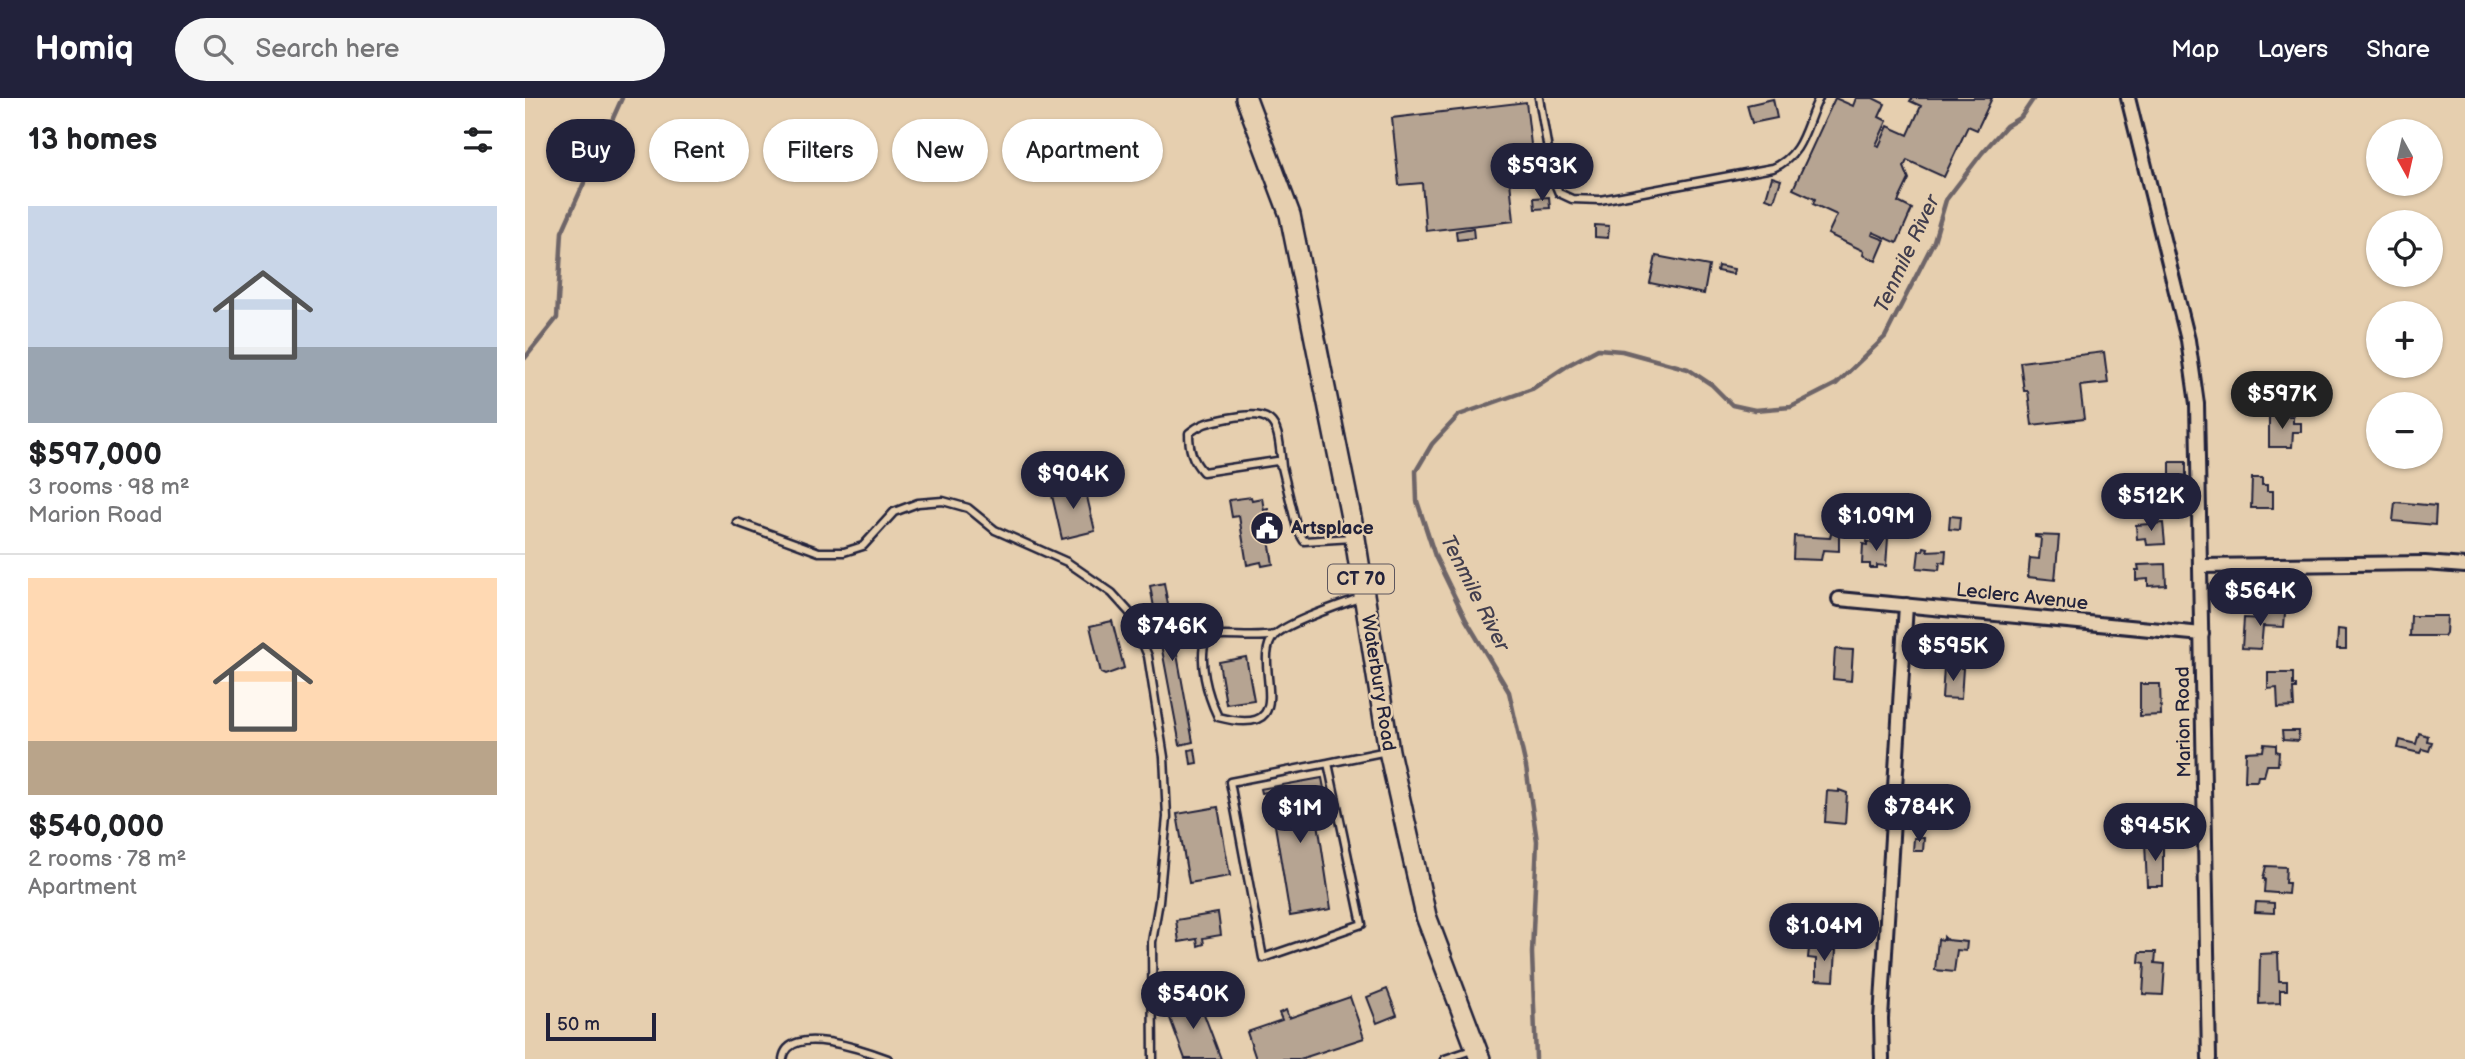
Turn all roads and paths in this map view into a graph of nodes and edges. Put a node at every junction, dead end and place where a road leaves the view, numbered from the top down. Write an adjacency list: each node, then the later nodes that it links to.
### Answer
1 (1246, 98): 7 (main road, Waterbury Road / CT 70)
2 (1539, 98): 3 (lane)
3 (1819, 98)
4 (2127, 98): 8 (street, Marion Road)
5 (1282, 467): 5 (lane); 7 (lane)
6 (737, 522): 20 (lane)
7 (1355, 538): 10 (main road, Waterbury Road / CT 70)
8 (2201, 566): 9 (street); 13 (street, Marion Road)
9 (2465, 566)
10 (1364, 597): 14 (lane); 15 (main road, Waterbury Road / CT 70)
11 (1839, 600): 12 (street, Leclerc Avenue)
12 (1906, 605): 13 (street, Leclerc Avenue); 22 (street)
13 (2202, 634): 23 (street, Marion Road)
14 (1275, 635): 14 (lane)
15 (1389, 751): 16 (lane); 17 (main road, Waterbury Road / CT 70)
16 (1328, 763): 16 (lane)
17 (1478, 1054): 21 (lane)
18 (783, 1059): 19 (lane)
19 (888, 1059)
20 (1153, 1059)
21 (1445, 1059)
22 (1882, 1059)
23 (2209, 1059)

